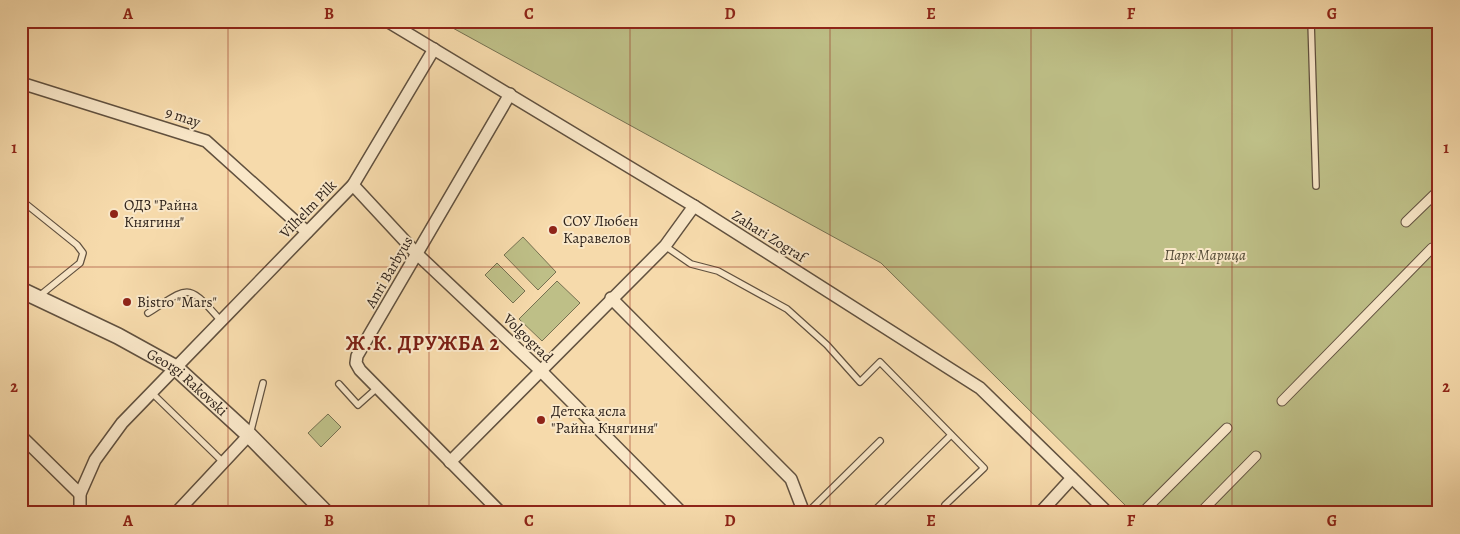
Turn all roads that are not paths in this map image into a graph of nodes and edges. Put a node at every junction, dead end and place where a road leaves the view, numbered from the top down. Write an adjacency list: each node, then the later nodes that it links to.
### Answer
1 (387, 21): 3 (street, Zahari Zograf)
2 (1311, 21): 7 (lane)
3 (434, 49): 5 (street, Zahari Zograf); 6 (street, Vilhelm Pilk)
4 (21, 83): 12 (street, 9 may)
5 (510, 94): 10 (street, Zahari Zograf); 15 (street, Anri Barbyus)
6 (353, 185): 12 (street, Vilhelm Pilk); 15 (street, Volgograd)
7 (1316, 186)
8 (1439, 190): 11 (street)
9 (21, 200): 17 (lane)
10 (694, 206): 13 (street); 36 (street, Zahari Zograf)
11 (1406, 222)
12 (306, 232): 20 (street, Vilhelm Pilk)
13 (665, 246): 18 (street); 31 (lane)
14 (1432, 248): 27 (street)
15 (417, 254): 22 (street, Volgograd); 25 (street, Anri Barbyus)
16 (21, 290): 17 (street, Georgi Rakovski)
17 (38, 298): 21 (street, Georgi Rakovski)
18 (612, 298): 22 (street); 44 (street)
19 (148, 313): 20 (lane)
20 (221, 321): 21 (street, Vilhelm Pilk)
21 (176, 368): 26 (street, Vilhelm Pilk); 30 (street, Georgi Rakovski)
22 (540, 370): 35 (street); 43 (street, Volgograd)
23 (263, 383): 30 (lane)
24 (339, 384): 25 (lane)
25 (377, 388): 35 (street, Anri Barbyus)
26 (152, 392): 34 (lane); 37 (street, Vilhelm Pilk)
27 (1282, 400)
28 (1227, 428): 48 (street)
29 (21, 436): 37 (street)
30 (249, 436): 34 (street); 41 (street, Georgi Rakovski)
31 (951, 436): 45 (lane); 46 (lane)
32 (880, 441): 44 (lane)
33 (1256, 456): 49 (street)
34 (223, 462): 38 (street)
35 (450, 462): 42 (street, Anri Barbyus)
36 (1072, 478): 39 (street); 47 (street, Zahari Zograf)
37 (80, 494): 40 (street)
38 (177, 511)
39 (1042, 512)
40 (80, 513)
41 (326, 513)
42 (500, 513)
43 (682, 513)
44 (806, 513)
45 (872, 513)
46 (952, 513)
47 (1108, 513)
48 (1142, 513)
49 (1200, 513)

